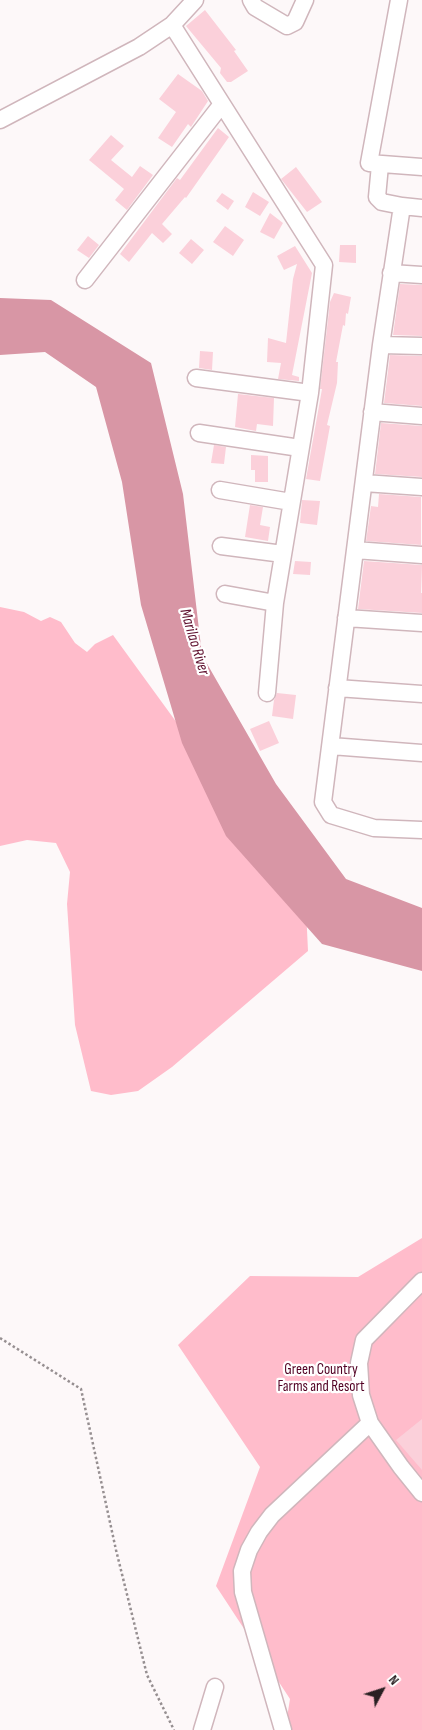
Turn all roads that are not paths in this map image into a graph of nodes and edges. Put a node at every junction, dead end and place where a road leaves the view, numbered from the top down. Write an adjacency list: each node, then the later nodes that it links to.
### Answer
1 (195, 0): 5 (street)
2 (251, 0): 3 (street)
3 (305, 0)
4 (399, 0): 8 (street)
5 (172, 25): 6 (street); 7 (street)
6 (222, 104): 14 (street); 18 (street)
7 (0, 120)
8 (380, 165): 9 (street); 10 (street)
9 (422, 167)
10 (402, 206): 11 (street); 12 (street)
11 (422, 208)
12 (391, 273): 13 (street); 15 (street)
13 (422, 275)
14 (85, 280)
15 (381, 345): 16 (street); 19 (street)
16 (422, 346)
17 (196, 378): 18 (street)
18 (310, 393): 22 (street)
19 (372, 412): 20 (street); 23 (street)
20 (422, 416)
21 (199, 433): 22 (street)
22 (300, 448): 26 (street)
23 (364, 483): 24 (street); 28 (street)
24 (422, 487)
25 (220, 490): 26 (street)
26 (291, 502): 29 (street)
27 (221, 546): 29 (street)
28 (355, 550): 30 (street); 33 (street)
29 (283, 554): 32 (street)
30 (422, 555)
31 (225, 594): 32 (street)
32 (275, 604): 36 (street)
33 (346, 618): 34 (street); 35 (street)
34 (422, 623)
35 (337, 688): 37 (street); 38 (street)
36 (267, 692)
37 (422, 694)
38 (331, 746): 39 (street); 40 (street)
39 (422, 753)
40 (422, 830)
41 (422, 1281): 42 (street)
42 (370, 1423): 43 (street); 46 (street)
43 (422, 1493)
44 (215, 1687): 45 (street)
45 (202, 1730)
46 (283, 1730)

